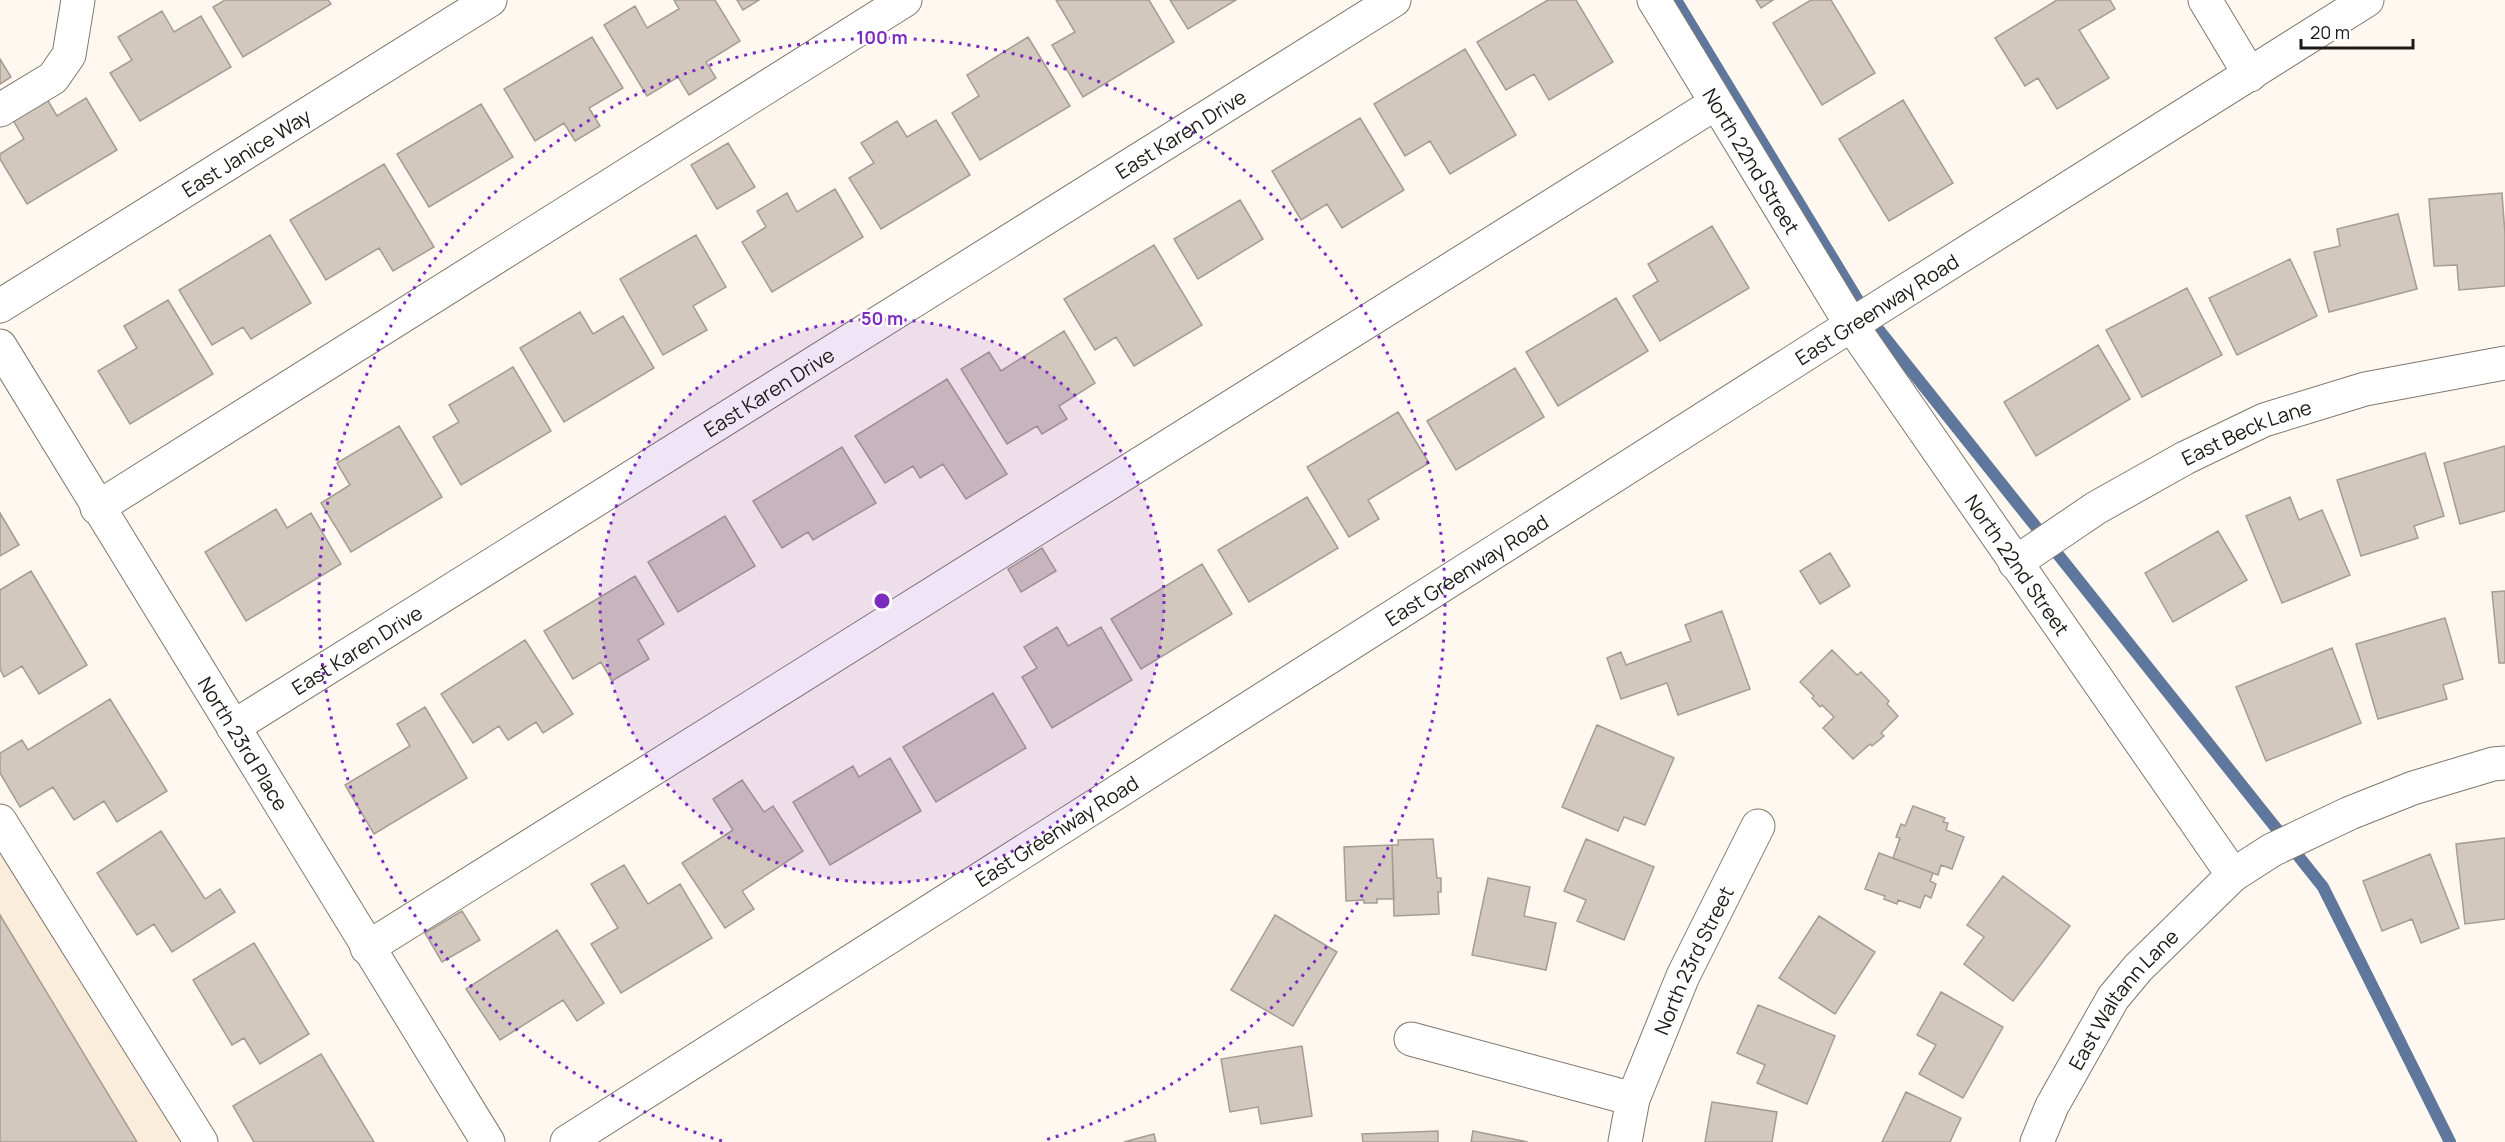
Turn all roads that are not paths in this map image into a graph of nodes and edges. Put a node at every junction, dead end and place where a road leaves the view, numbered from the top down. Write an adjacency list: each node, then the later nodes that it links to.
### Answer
1 (78, 0): 10 (street)
2 (490, 0): 11 (street, East Janice Way)
3 (905, 0): 15 (street)
4 (1394, 0): 17 (street, East Karen Drive)
5 (1654, 0): 9 (street, North 22nd Street)
6 (2205, 0): 8 (street)
7 (2367, 0): 8 (street, East Greenway Road)
8 (2250, 75): 12 (street, East Greenway Road)
9 (1716, 103): 12 (street, North 22nd Street); 22 (street)
10 (0, 110)
11 (0, 306)
12 (1852, 326): 16 (street, North 22nd Street); 27 (street, East Greenway Road)
13 (0, 346): 15 (street, North 23rd Place)
14 (2505, 363): 16 (street, East Beck Lane)
15 (97, 508): 17 (street, North 23rd Place)
16 (2015, 563): 21 (street, North 22nd Street)
17 (233, 727): 22 (street, North 23rd Place)
18 (2505, 763): 21 (street)
19 (0, 821): 25 (street)
20 (1758, 826): 24 (street, North 23rd Street)
21 (2233, 875): 29 (street, East Waltann Lane)
22 (367, 948): 26 (street, North 23rd Place)
23 (1411, 1039): 24 (street)
24 (1633, 1098): 28 (street, North 23rd Street)
25 (201, 1142)
26 (488, 1142)
27 (567, 1142)
28 (1625, 1142)
29 (2037, 1142)

